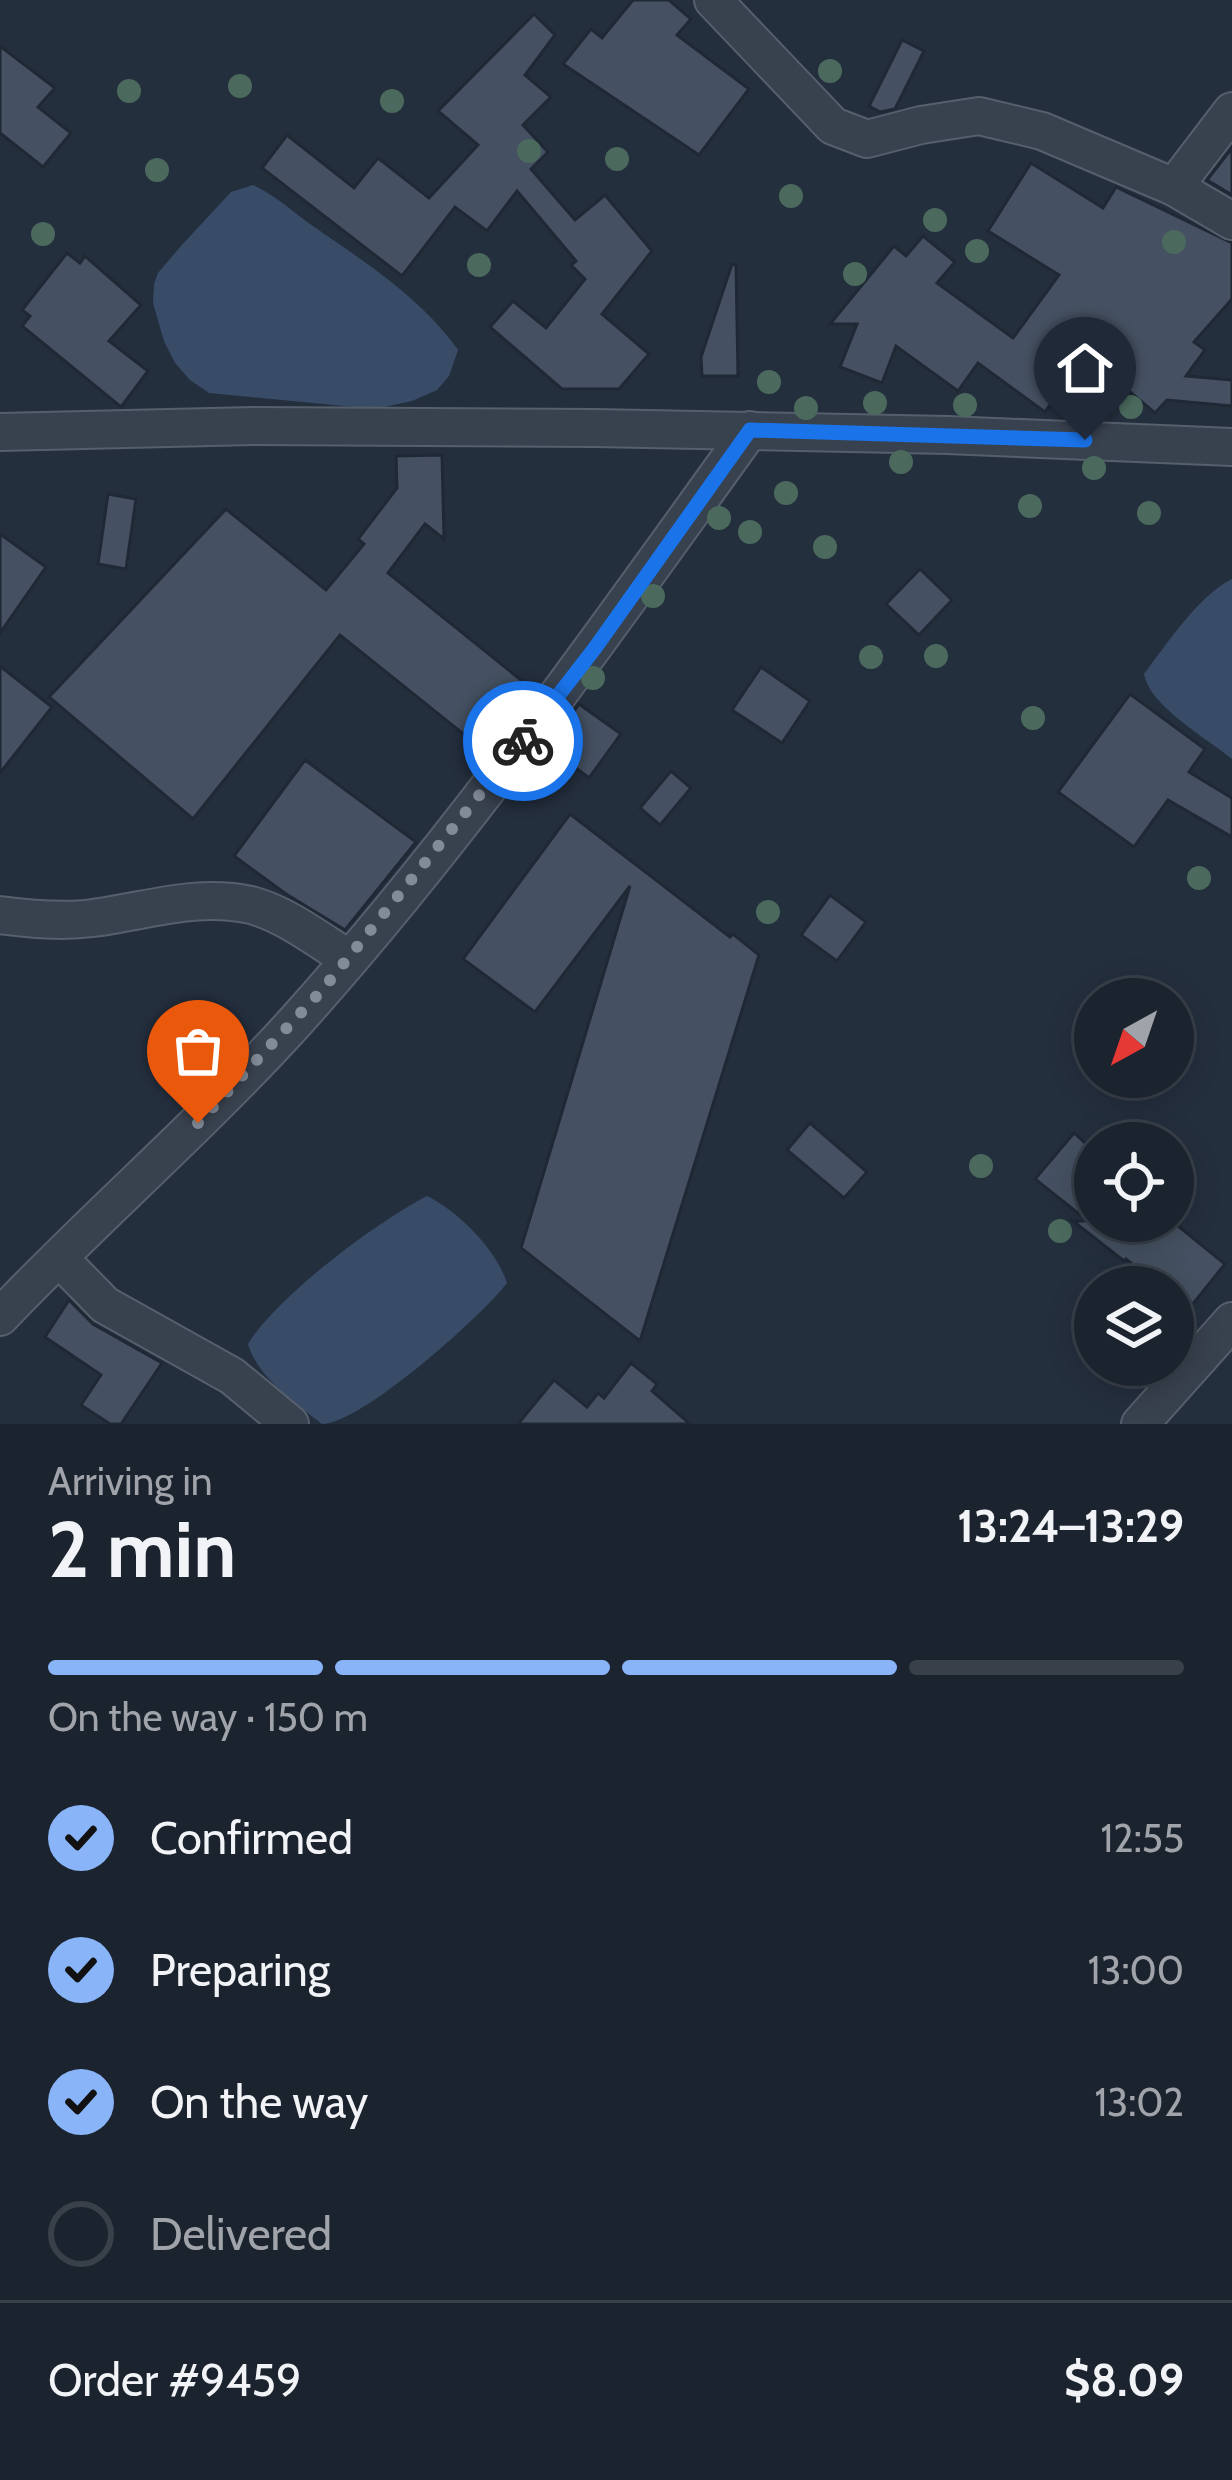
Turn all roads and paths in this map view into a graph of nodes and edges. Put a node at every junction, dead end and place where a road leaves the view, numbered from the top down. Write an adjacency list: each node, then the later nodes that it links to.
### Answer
1 (713, 0): 3 (street)
2 (1232, 112): 3 (street)
3 (1174, 187): 4 (street)
4 (1232, 220)
5 (750, 430): 6 (street); 7 (street); 9 (street)
6 (0, 432)
7 (1232, 447)
8 (0, 915): 9 (street)
9 (349, 959): 10 (street)
10 (60, 1259): 11 (street); 13 (street)
11 (4, 1309)
12 (1232, 1321): 14 (street)
13 (290, 1424)
14 (1140, 1424)

